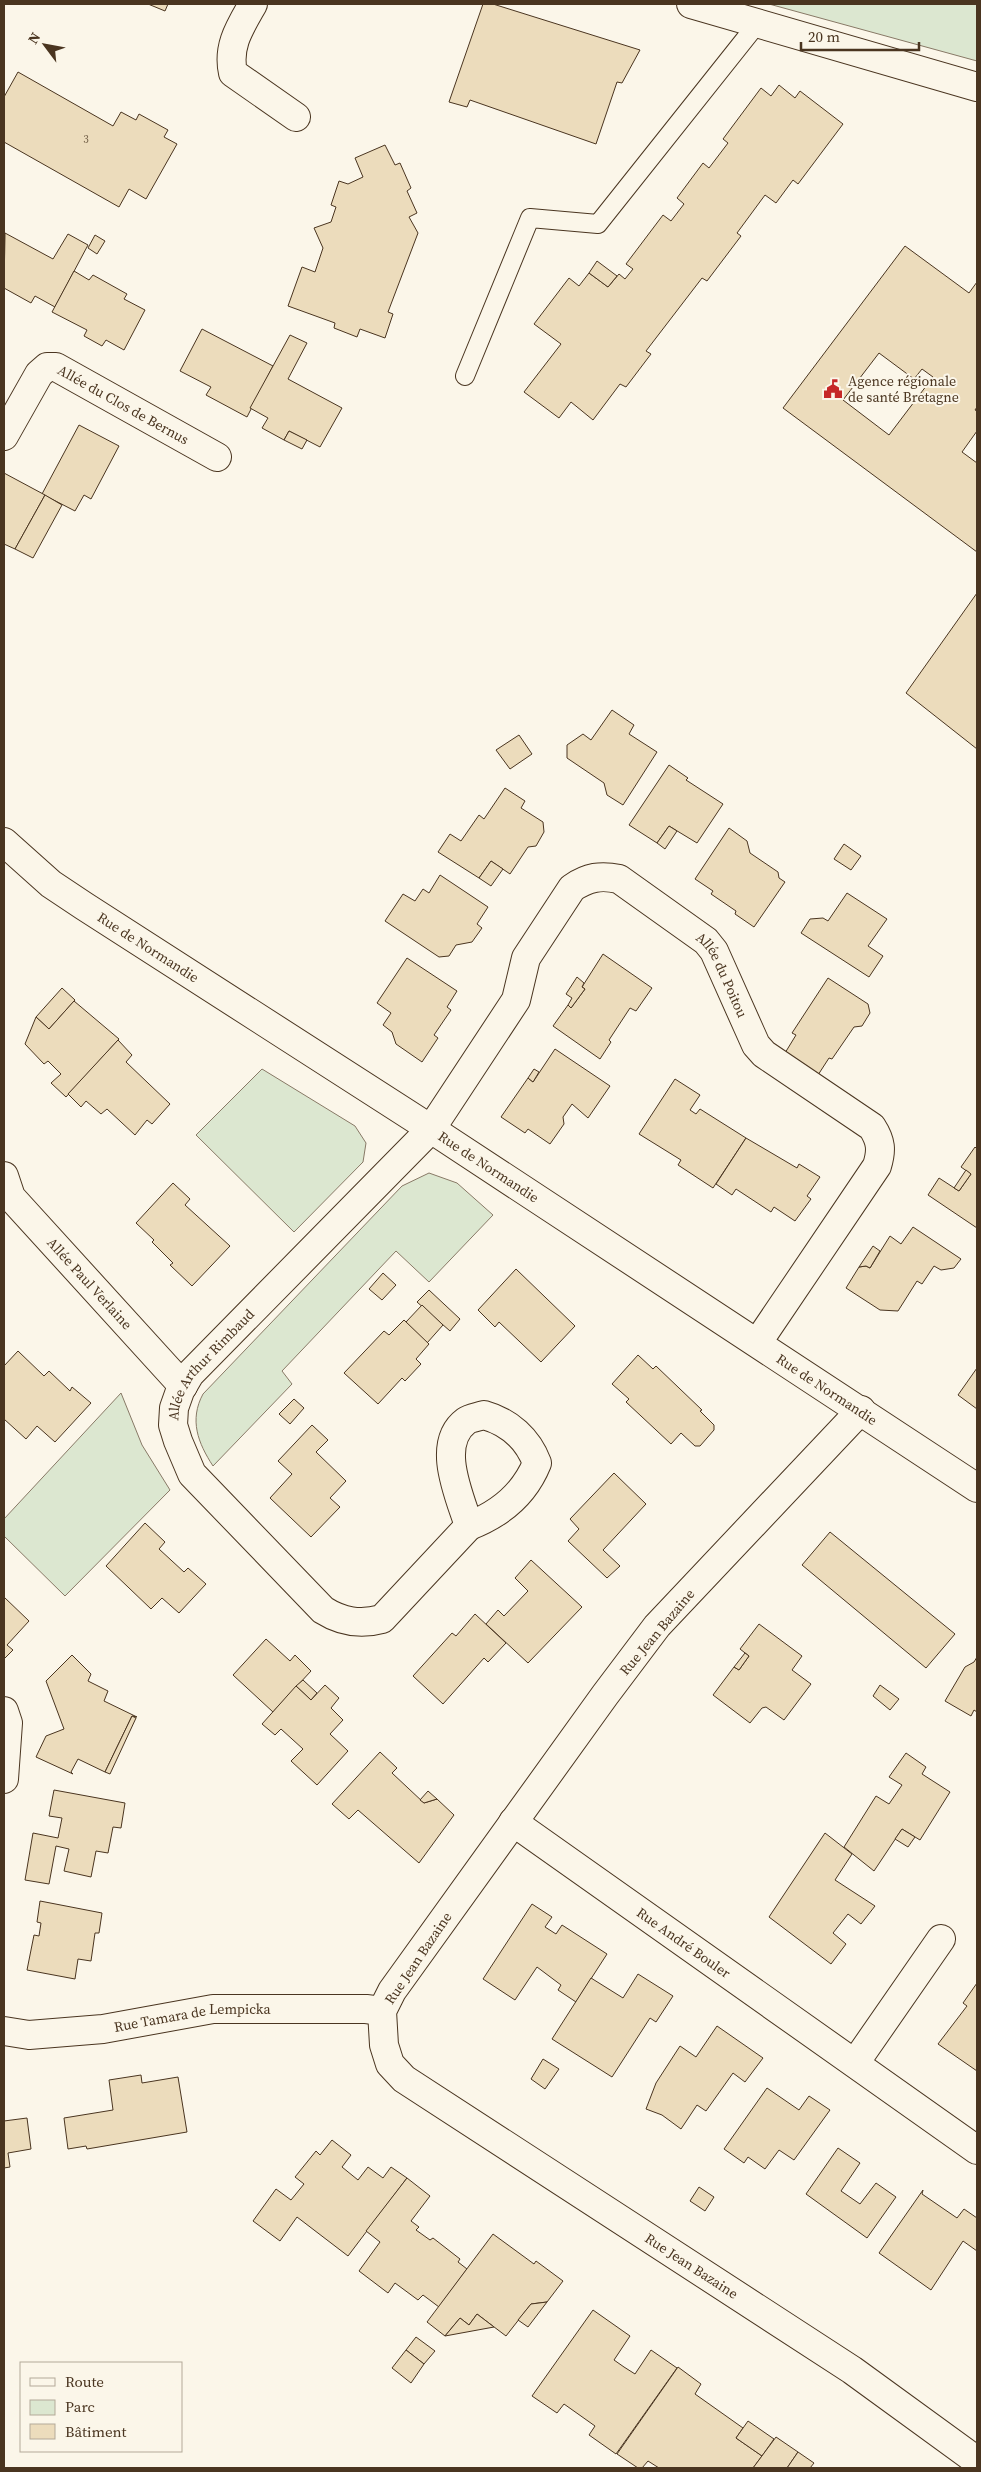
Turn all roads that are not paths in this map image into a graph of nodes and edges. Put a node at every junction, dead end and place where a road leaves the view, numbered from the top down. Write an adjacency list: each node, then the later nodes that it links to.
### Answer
1 (253, 4): 5 (street)
2 (691, 4): 3 (street)
3 (756, 24): 4 (street); 6 (lane)
4 (977, 87)
5 (296, 116)
6 (466, 376)
7 (4, 436): 8 (street, Allée du Clos de Bernus)
8 (216, 456)
9 (4, 842): 10 (street, Rue de Normandie)
10 (431, 1129): 12 (street, Rue de Normandie); 12 (street, Allée du Poitou); 13 (street, Allée Arthur Rimbaud)
11 (4, 1176): 13 (street, Allée Paul Verlaine)
12 (758, 1342): 14 (street, Rue de Normandie)
13 (182, 1386): 16 (street, Allée Arthur Rimbaud)
14 (861, 1410): 15 (street, Rue de Normandie); 19 (street, Rue Jean Bazaine)
15 (977, 1488)
16 (469, 1526)
17 (4, 1711): 18 (street)
18 (4, 1779)
19 (513, 1822): 21 (street, Rue Jean Bazaine); 23 (street, Rue André Bouler)
20 (941, 1939): 23 (street)
21 (382, 2012): 22 (street, Rue Tamara de Lempicka); 25 (street, Rue Jean Bazaine)
22 (4, 2031)
23 (855, 2063): 24 (street, Rue André Bouler)
24 (977, 2150)
25 (977, 2461)

